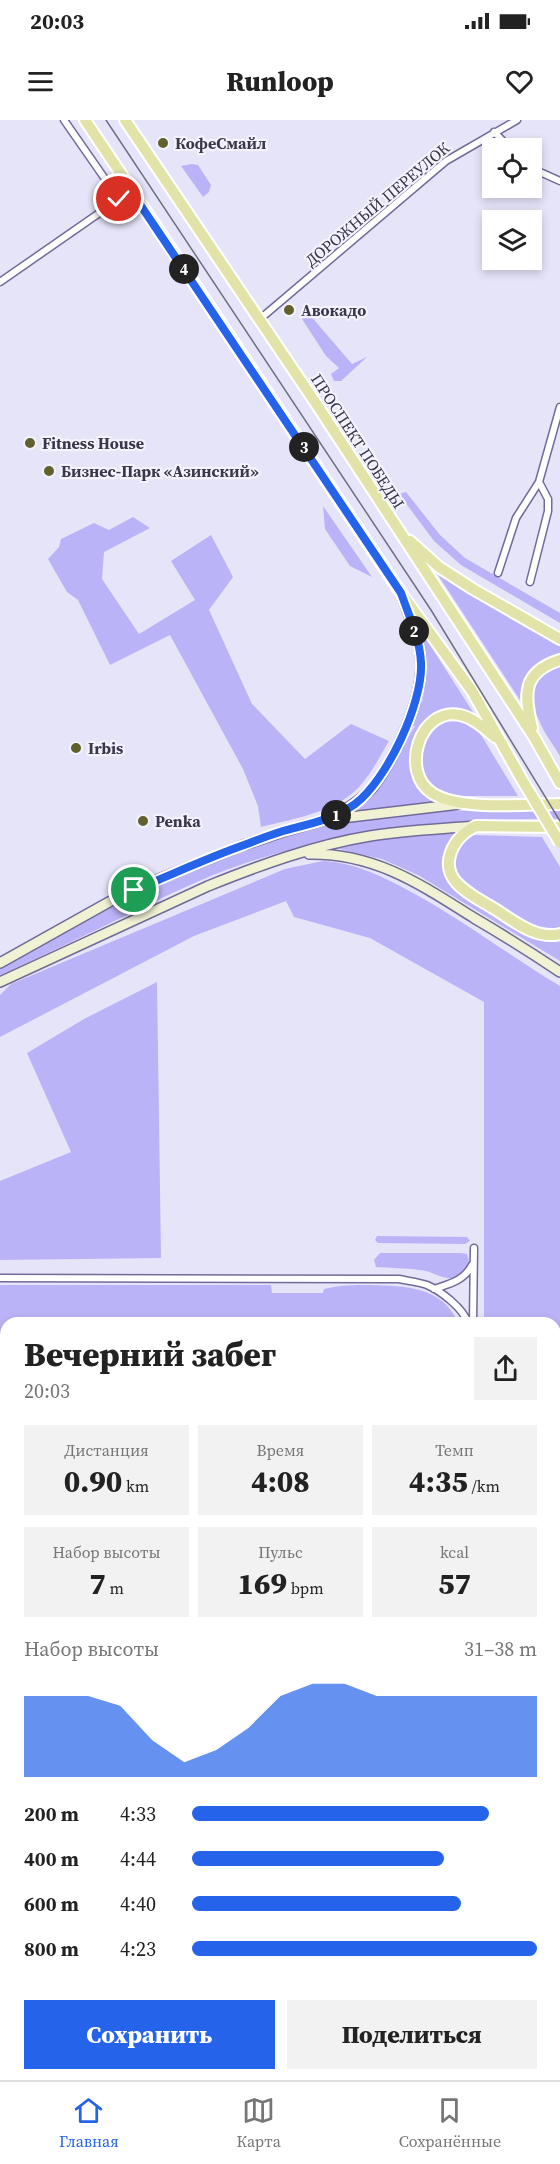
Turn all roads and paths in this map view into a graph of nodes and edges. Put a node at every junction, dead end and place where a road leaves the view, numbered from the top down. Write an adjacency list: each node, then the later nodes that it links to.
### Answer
1 (64, 120): 10 (street)
2 (85, 120): 9 (main road)
3 (125, 120): 12 (main road, ПРОСПЕКТ ПОБЕДЫ)
4 (517, 120): 5 (street, ДОРОЖНЫЙ ПЕРЕУЛОК)
5 (494, 132): 6 (street); 12 (street, ДОРОЖНЫЙ ПЕРЕУЛОК)
6 (500, 138)
7 (542, 173): 8 (street)
8 (560, 181)
9 (131, 191): 10 (street); 18 (main road)
10 (119, 199): 11 (street)
11 (0, 282)
12 (260, 319): 15 (main road, ПРОСПЕКТ ПОБЕДЫ)
13 (560, 407): 14 (street)
14 (539, 482): 16 (street); 17 (street)
15 (399, 530): 19 (main road); 21 (main road, ПРОСПЕКТ ПОБЕДЫ)
16 (498, 573)
17 (530, 582)
18 (401, 593): 22 (main road); 26 (street)
19 (560, 639)
20 (560, 660): 21 (main road)
21 (534, 736): 23 (main road, ПРОСПЕКТ ПОБЕДЫ)
22 (503, 743): 24 (main road); 29 (main road, bridge)
23 (558, 780)
24 (463, 804): 25 (main road); 26 (street)
25 (560, 804)
26 (325, 820): 32 (street)
27 (476, 826): 28 (main road); 30 (street); 31 (main road)
28 (560, 827)
29 (560, 843)
30 (298, 855): 33 (street); 34 (street)
31 (560, 934)
32 (0, 963)
33 (560, 972)
34 (0, 982)
35 (474, 1248): 36 (street)
36 (473, 1263): 38 (street); 40 (street)
37 (0, 1278): 38 (street)
38 (434, 1289): 39 (street)
39 (466, 1317)
40 (473, 1317)

